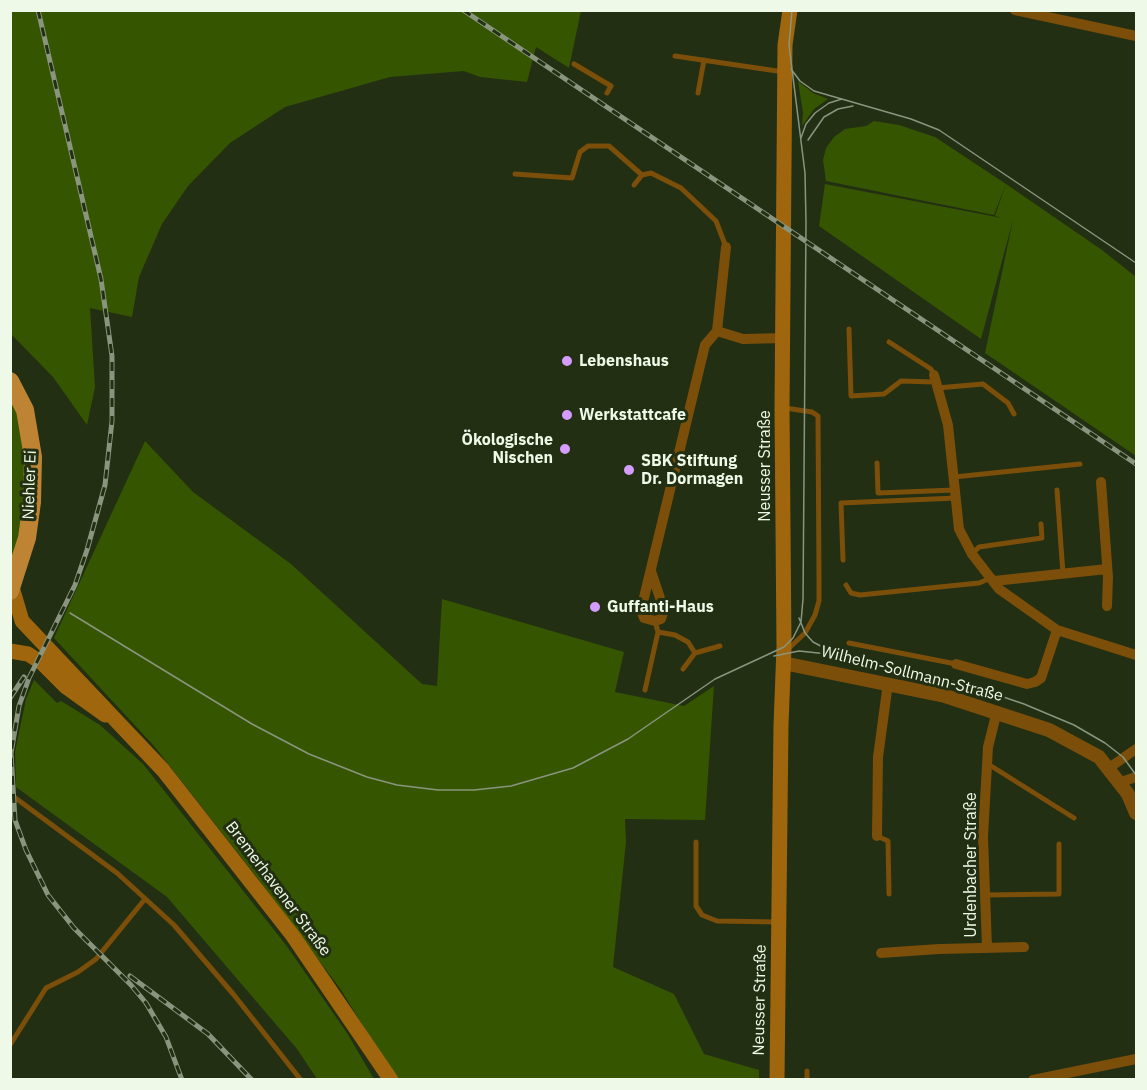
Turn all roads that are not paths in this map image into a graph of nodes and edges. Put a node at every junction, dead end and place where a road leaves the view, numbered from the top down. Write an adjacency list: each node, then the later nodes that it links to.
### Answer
1 (790, 10): 7 (main road, Neusser Straße)
2 (1015, 10): 3 (street)
3 (1137, 36)
4 (675, 56): 5 (lane)
5 (704, 60): 7 (lane); 9 (lane)
6 (574, 64): 8 (lane)
7 (786, 72): 16 (main road, Neusser Straße)
8 (607, 93)
9 (698, 93)
10 (515, 174): 11 (lane)
11 (642, 175): 12 (lane); 13 (lane)
12 (634, 185)
13 (726, 247): 15 (street)
14 (849, 329): 19 (lane)
15 (717, 331): 16 (street); 32 (street)
16 (784, 338): 20 (main road, Neusser Straße)
17 (889, 342): 19 (lane)
18 (10, 381): 36 (highway, Niehler Ei)
19 (935, 382): 21 (lane); 24 (street)
20 (782, 408): 46 (main road, Neusser Straße); 46 (lane)
21 (1014, 414)
22 (877, 463): 27 (lane)
23 (1080, 464): 24 (lane)
24 (954, 477): 27 (street)
25 (1101, 482): 31 (street)
26 (1057, 490): 33 (lane)
27 (955, 494): 29 (street); 30 (lane)
28 (1041, 524): 29 (lane)
29 (972, 554): 34 (street)
30 (843, 560)
31 (1107, 569): 33 (street); 37 (street)
32 (651, 571): 38 (street); 38 (street)
33 (1063, 574): 34 (street)
34 (992, 580): 35 (lane); 39 (street)
35 (846, 585)
36 (11, 589): 45 (main road, Bremerhavener Straße)
37 (1107, 606)
38 (656, 627): 43 (lane); 50 (lane)
39 (1057, 630): 44 (street); 47 (street)
40 (849, 643): 47 (lane)
41 (720, 646): 43 (lane)
42 (10, 651): 45 (main road, Bremerhavener Straße)
43 (695, 653): 48 (lane)
44 (1137, 655)
45 (46, 657): 74 (main road, Bremerhavener Straße)
46 (784, 658): 49 (street, Wilhelm-Sollmann-Straße); 66 (main road, Neusser Straße)
47 (956, 664)
48 (683, 669)
49 (888, 683): 51 (street, Wilhelm-Sollmann-Straße); 60 (street)
50 (645, 690)
51 (997, 711): 53 (street, Urdenbacher Straße); 54 (street, Wilhelm-Sollmann-Straße)
52 (1137, 748): 54 (street)
53 (987, 763): 59 (lane); 64 (street, Urdenbacher Straße)
54 (1109, 768): 56 (street, Wilhelm-Sollmann-Straße)
55 (1137, 777): 56 (street)
56 (1120, 782): 58 (street, Wilhelm-Sollmann-Straße)
57 (10, 794): 65 (lane)
58 (1137, 813)
59 (1074, 818)
60 (877, 836): 63 (lane)
61 (696, 842): 66 (lane, Neusser Straße)
62 (1059, 844): 64 (lane)
63 (889, 894)
64 (986, 895): 68 (street, Urdenbacher Straße)
65 (145, 899): 70 (lane); 73 (lane)
66 (780, 922): 75 (main road, Neusser Straße)
67 (1024, 947): 68 (street, Urdenbacher Straße)
68 (987, 948): 69 (street, Urdenbacher Straße)
69 (881, 954)
70 (10, 1045)
71 (1137, 1059): 77 (street)
72 (807, 1071): 76 (lane)
73 (301, 1080)
74 (391, 1080)
75 (777, 1080)
76 (807, 1080)
77 (1033, 1080)

